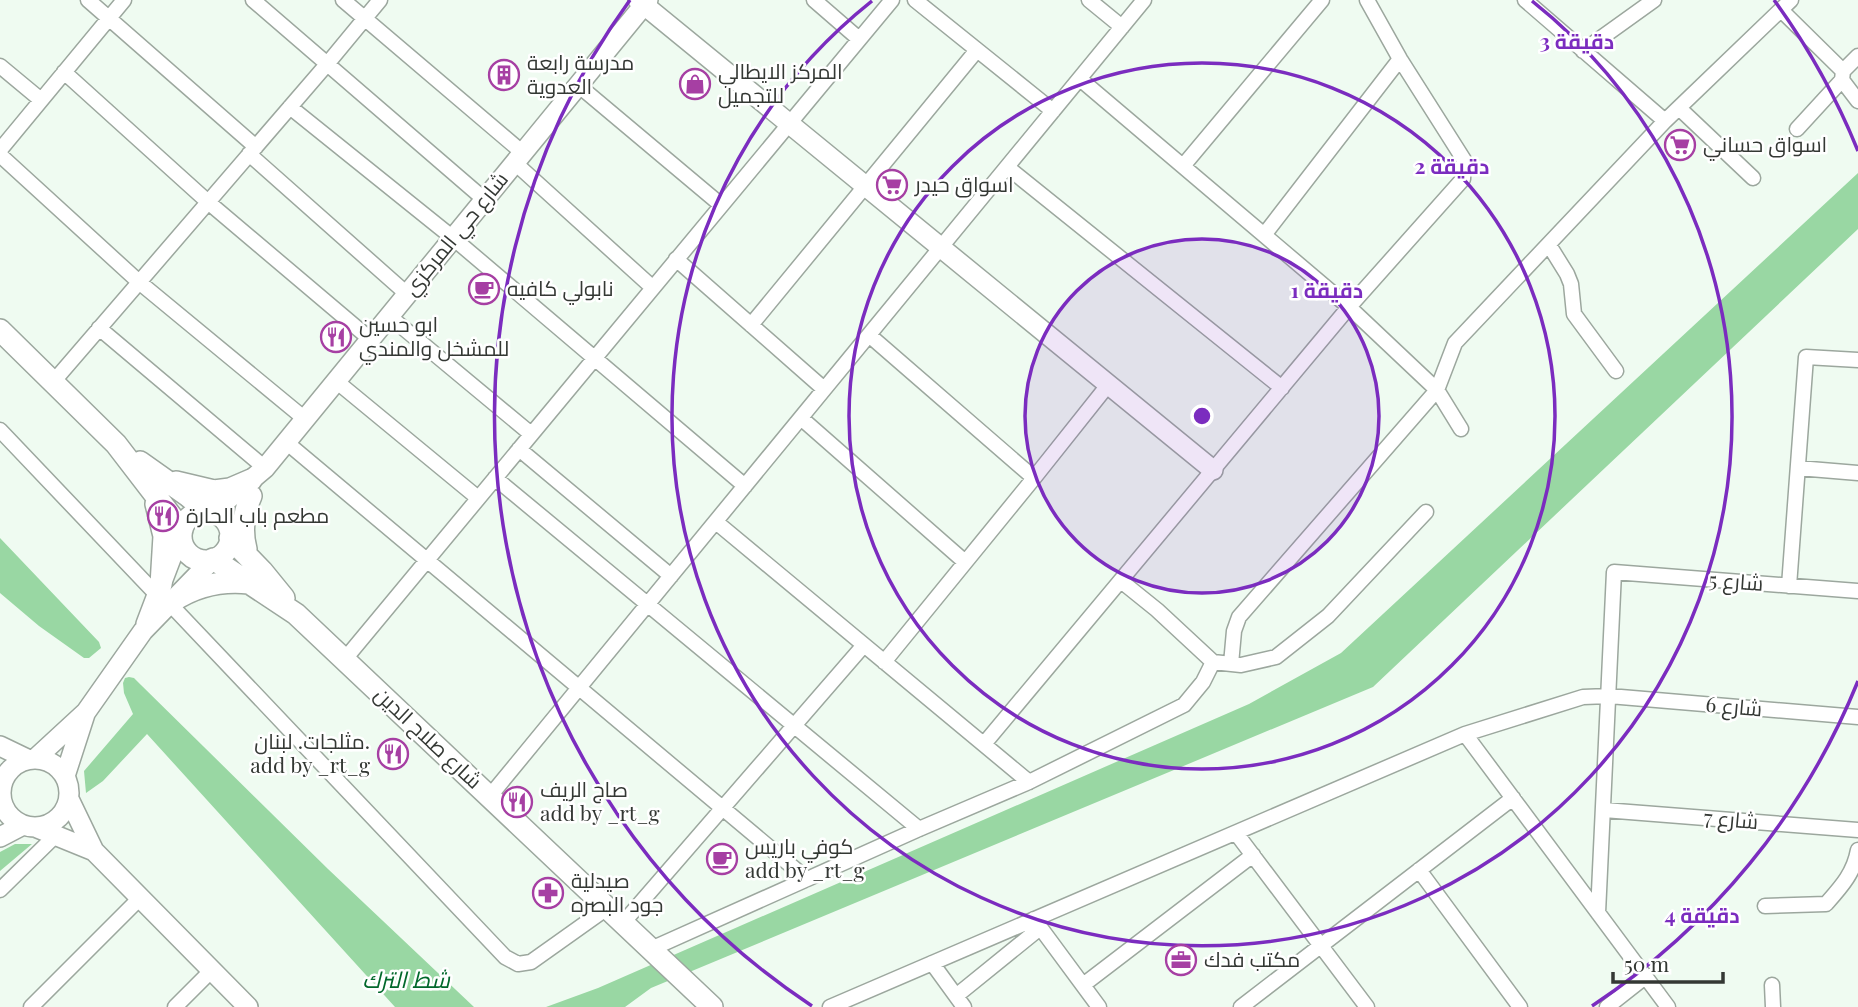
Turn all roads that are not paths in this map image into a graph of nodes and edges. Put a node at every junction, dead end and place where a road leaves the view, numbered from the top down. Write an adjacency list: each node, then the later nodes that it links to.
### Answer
1 (88, 0): 17 (street)
2 (124, 0): 17 (street)
3 (253, 0): 25 (street)
4 (344, 0): 18 (street)
5 (380, 0): 18 (street)
6 (814, 0): 20 (street)
7 (892, 0): 20 (street)
8 (915, 0): 21 (street)
9 (1089, 0): 19 (street)
10 (1144, 0): 19 (street)
11 (1322, 0): 42 (street)
12 (1367, 0): 24 (street)
13 (1525, 0): 22 (street)
14 (1654, 0): 22 (street)
15 (644, 2): 30 (main road, شارع حي المركزي); 37 (main road)
16 (1786, 5): 28 (street); 34 (street)
17 (109, 18): 27 (street); 39 (street)
18 (365, 18): 25 (street); 41 (street)
19 (1122, 27): 29 (street)
20 (859, 39): 37 (street)
21 (977, 50): 35 (street); 45 (street)
22 (1583, 51): 36 (street)
23 (1858, 57): 28 (street)
24 (1400, 59): 49 (street); 57 (street)
25 (328, 63): 33 (street); 46 (street)
26 (0, 66): 31 (street)
27 (64, 72): 31 (street); 47 (street)
28 (1843, 76): 32 (street); 38 (street)
29 (1080, 79): 35 (street); 42 (street)
30 (579, 85): 41 (main road, شارع حي المركزي); 48 (street)
31 (41, 100): 40 (street)
32 (1858, 102)
33 (290, 107): 39 (street); 50 (street)
34 (1679, 108): 36 (street); 44 (street)
35 (1053, 111): 43 (street)
36 (1665, 121): 51 (street)
37 (789, 123): 45 (main road); 48 (street)
38 (1797, 129)
39 (253, 150): 47 (street); 56 (street)
40 (0, 152): 54 (street)
41 (519, 158): 46 (main road, شارع حي المركزي); 55 (street)
42 (1183, 166): 49 (street)
43 (1007, 167): 52 (street); 70 (street)
44 (1753, 178)
45 (865, 186): 52 (main road); 59 (street)
46 (485, 200): 50 (main road, شارع حي المركزي)
47 (208, 202): 54 (street); 63 (street)
48 (721, 205): 53 (street)
49 (1264, 235): 57 (street)
50 (453, 238): 56 (main road, شارع حي المركزي); 64 (street)
51 (1549, 245): 66 (street); 72 (street)
52 (941, 248): 62 (street); 69 (main road)
53 (676, 259): 55 (street); 59 (street)
54 (139, 282): 60 (street); 74 (street)
55 (653, 288): 64 (street)
56 (407, 294): 58 (main road, شارع حي المركزي)
57 (1349, 307): 70 (street); 72 (street)
58 (389, 316): 63 (main road, شارع حي المركزي); 77 (street)
59 (751, 325): 71 (street)
60 (99, 328): 67 (street); 85 (street)
61 (0, 330): 67 (main road)
62 (869, 335): 71 (street); 84 (street)
63 (370, 339): 68 (main road, شارع حي المركزي)
64 (594, 359): 77 (street); 87 (street)
65 (1858, 360): 80 (street)
66 (1616, 371)
67 (54, 381): 86 (main road)
68 (336, 381): 74 (main road, شارع حي المركزي); 88 (street)
69 (1108, 384): 81 (main road); 84 (street)
70 (1282, 388): 81 (street)
71 (824, 389): 73 (street)
72 (1437, 390): 75 (street); 110 (street)
73 (801, 418): 87 (street); 97 (street)
74 (305, 419): 78 (main road, شارع حي المركزي)
75 (1461, 429)
76 (0, 430): 103 (street)
77 (531, 434): 79 (street)
78 (286, 442): 85 (main road, شارع حي المركزي); 96 (street)
79 (519, 449): 83 (street); 98 (street)
80 (1798, 468): 82 (street); 101 (street)
81 (1213, 470): 99 (street)
82 (1858, 473)
83 (495, 478): 88 (street); 104 (street)
84 (1034, 478): 97 (street)
85 (255, 481): 86 (main road); 89 (main road, شارع حي المركزي); 93 (main road, شارع حي المركزي); 94 (main road)
86 (158, 484): 89 (main road); 92 (main road); 103 (main road)
87 (745, 486): 91 (street)
88 (478, 498): 96 (street)
89 (209, 512): 92 (main road); 93 (main road)
90 (1426, 512): 110 (street)
91 (716, 522): 98 (street); 106 (street)
92 (181, 531): 95 (main road); 103 (main road)
93 (230, 533): 94 (main road, شارع صلاح الدين); 95 (main road)
94 (249, 557): 105 (main road, شارع صلاح الدين)
95 (213, 559): 100 (main road, شارع صلاح الدين); 103 (main road)
96 (427, 560): 107 (street); 111 (street)
97 (965, 562): 108 (street)
98 (671, 576): 104 (street)
99 (1121, 581): 109 (street); 117 (street)
100 (249, 583): 103 (main road); 105 (main road, شارع صلاح الدين)
101 (1789, 586): 102 (street, شارع 5); 112 (street, شارع 5)
102 (1858, 592)
103 (165, 596): 113 (main road); 142 (street)
104 (648, 605): 111 (street); 115 (street)
105 (296, 614): 107 (main road, شارع صلاح الدين)
106 (864, 645): 108 (street); 115 (street)
107 (345, 659): 123 (main road, شارع صلاح الدين)
108 (884, 662): 117 (street)
109 (1213, 662): 110 (street); 121 (street)
110 (1231, 664)
111 (579, 688): 123 (street); 126 (street)
112 (1609, 696): 114 (street, شارع 6); 116 (street, شارع 6); 127 (street)
113 (86, 712): 119 (main road); 120 (main road)
114 (1858, 717)
115 (794, 725): 126 (street); 129 (street)
116 (1465, 734): 124 (street); 131 (street, شارع 6)
117 (984, 744): 121 (street)
118 (0, 746): 119 (main road)
119 (31, 759): 120 (main road); 122 (main road)
120 (65, 776): 125 (main road)
121 (1029, 782): 129 (street)
122 (1, 791): 128 (main road)
123 (490, 796): 142 (main road, شارع صلاح الدين)
124 (1513, 798): 137 (street); 143 (street)
125 (69, 799): 128 (main road); 135 (main road)
126 (723, 808): 138 (street); 144 (street)
127 (1604, 810): 130 (street, شارع 7); 143 (street)
128 (29, 826): 132 (main road); 133 (main road)
129 (919, 829): 138 (street)
130 (1858, 830)
131 (1236, 833): 136 (street); 145 (street, شارع 6)
132 (56, 835): 135 (main road); 139 (street)
133 (0, 837)
134 (1858, 850): 141 (street)
135 (94, 851): 140 (main road)
136 (1253, 855): 146 (street); 151 (street)
137 (1419, 870): 146 (street); 162 (street)
138 (807, 879): 147 (street)
139 (0, 890)
140 (140, 898): 149 (main road); 154 (street)
141 (1765, 906)
142 (607, 908): 144 (main road, شارع صلاح الدين)
143 (1598, 913): 150 (street)
144 (623, 923): 147 (main road, شارع صلاح الدين)
145 (1037, 923): 148 (street, شارع 6); 151 (street); 153 (street)
146 (1321, 946): 160 (street); 161 (street)
147 (651, 949): 157 (main road, شارع صلاح الدين)
148 (932, 963): 153 (street); 158 (street, شارع 6)
149 (212, 970): 155 (street); 156 (main road)
150 (1645, 977): 163 (street); 164 (street)
151 (1083, 985): 159 (street)
152 (1772, 985): 165 (street)
153 (960, 1001)
154 (31, 1007)
155 (175, 1007)
156 (248, 1007)
157 (712, 1007)
158 (830, 1007)
159 (1099, 1007)
160 (1241, 1007)
161 (1367, 1007)
162 (1520, 1007)
163 (1606, 1007)
164 (1668, 1007)
165 (1773, 1007)

